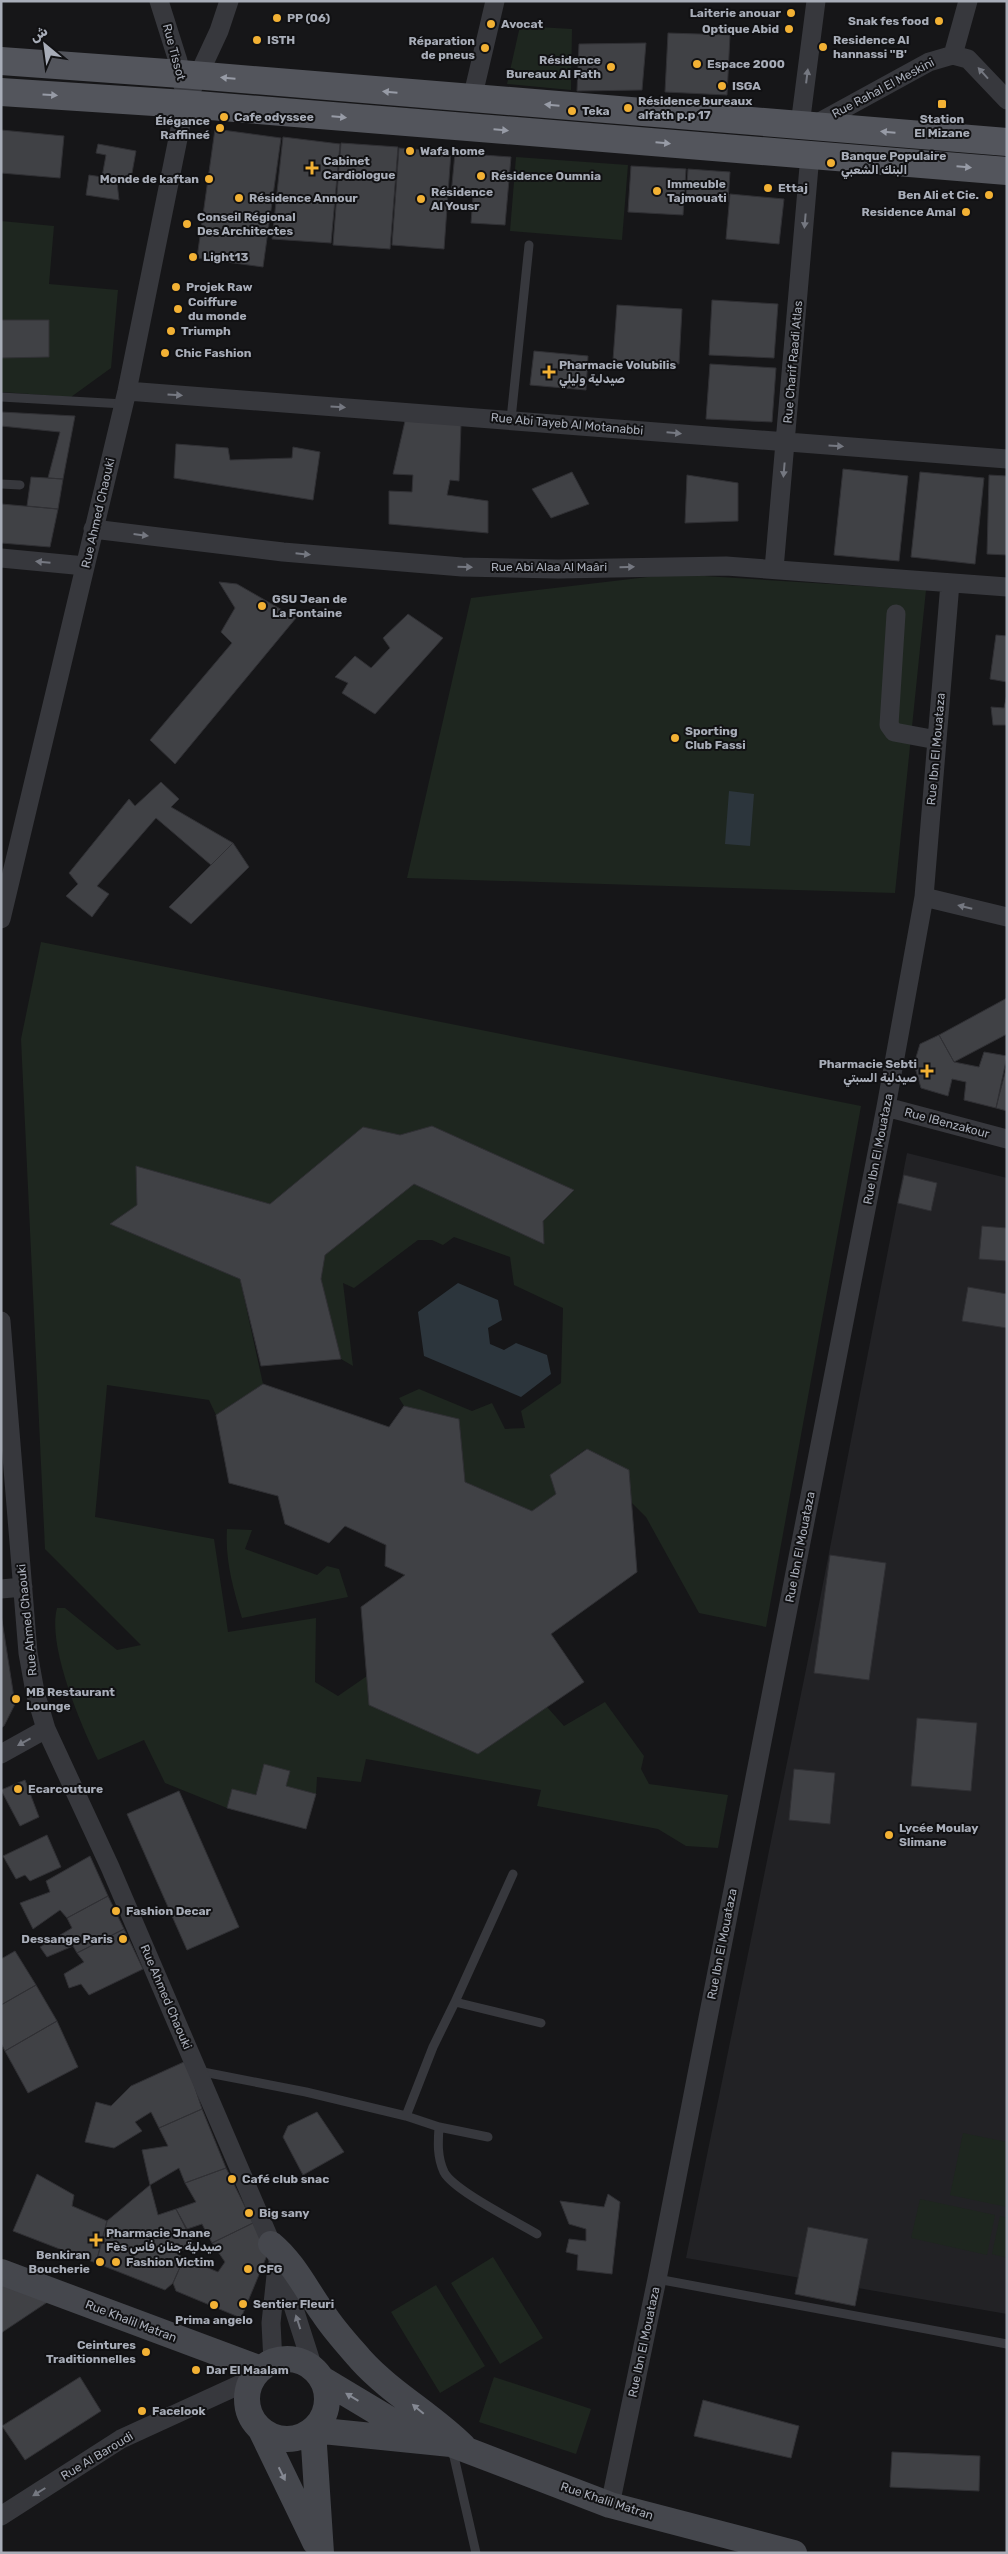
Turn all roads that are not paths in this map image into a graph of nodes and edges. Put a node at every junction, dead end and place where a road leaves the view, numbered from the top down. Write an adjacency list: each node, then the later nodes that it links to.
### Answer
1 (159, 1): 8 (street, Rue Tissot)
2 (229, 1): 8 (street, Rue Ahmed Chaouki)
3 (495, 1): 10 (street)
4 (816, 1): 13 (street, one-way to 4)
5 (968, 1): 6 (street)
6 (953, 56): 11 (street, one-way to 6); 13 (street, Rue Rahal El Meskini)
7 (1, 62): 8 (main road)
8 (190, 75): 10 (main road, one-way to 8); 12 (street, Rue Ahmed Chaouki)
9 (1, 92): 12 (main road, one-way to 12)
10 (472, 99): 13 (main road, one-way to 10)
11 (1007, 100)
12 (185, 104): 15 (main road, one-way to 15); 19 (street, Rue Ahmed Chaouki)
13 (807, 125): 14 (main road, one-way to 13)
14 (1007, 142)
15 (810, 155): 16 (main road, one-way to 16); 21 (street, Rue Charif Raadi Atlas, one-way to 21)
16 (1007, 171)
17 (529, 245): 20 (lane)
18 (1, 397): 19 (lane)
19 (125, 398): 20 (street, Rue Abi Tayeb Al Motanabbi, one-way to 20); 25 (street, Rue Ahmed Chaouki)
20 (511, 419): 21 (street, Rue Abi Tayeb Al Motanabbi, one-way to 21)
21 (786, 443): 22 (street, Rue Abi Tayeb Al Motanabbi, one-way to 22); 28 (street, Rue Charif Raadi Atlas, one-way to 28)
22 (1007, 459)
23 (1, 484): 24 (lane)
24 (20, 486)
25 (93, 529): 27 (street, Rue Ahmed Chaouki); 28 (street, Rue Abi Alaa Al Maâri, one-way to 28)
26 (1, 558): 27 (street, one-way to 26)
27 (85, 566): 35 (street, Rue Ahmed Chaouki)
28 (774, 569): 29 (street, Rue Abi Alaa Al Maâri)
29 (950, 583): 30 (street, Rue Abi Alaa Al Maâri); 32 (street, Rue Ibn El Mouataza)
30 (1007, 588)
31 (896, 614): 32 (street)
32 (937, 740): 33 (street, Rue Ibn El Mouataza)
33 (924, 897): 34 (street, one-way to 33); 36 (street, Rue Ibn El Mouataza)
34 (1007, 917)
35 (1, 919)
36 (886, 1107): 37 (street, Rue IBenzakour); 53 (street, Rue Ibn El Mouataza)
37 (1007, 1139)
38 (1, 1321): 39 (street, Rue Ahmed Chaouki)
39 (23, 1587): 40 (street); 41 (street, Rue Ahmed Chaouki)
40 (1, 1589)
41 (46, 1729): 42 (street, one-way to 42); 46 (street, Rue Ahmed Chaouki)
42 (1, 1754)
43 (513, 1874): 44 (lane)
44 (455, 2002): 45 (lane); 47 (lane)
45 (541, 2023)
46 (198, 2071): 47 (lane); 51 (street, Rue Ahmed Chaouki)
47 (406, 2116): 48 (lane)
48 (439, 2127): 49 (lane); 50 (lane)
49 (488, 2137)
50 (537, 2234)
51 (274, 2252): 55 (street, Rue Ahmed Chaouki); 56 (street, Rue Ahmed Chaouki, one-way to 51); 60 (street, one-way to 51)
52 (1, 2272): 55 (street, Rue Khalil Matran)
53 (657, 2279): 54 (lane); 61 (street, Rue Ibn El Mouataza)
54 (1007, 2344)
55 (262, 2370): 56 (street); 57 (street); 62 (street, Rue Al Baroudi, one-way to 62)
56 (317, 2374): 58 (street); 59 (street, Rue Khalil Matran, one-way to 56)
57 (261, 2430): 58 (street); 63 (street, one-way to 63)
58 (313, 2430): 59 (street, Rue Khalil Matran); 63 (street)
59 (424, 2440): 60 (street, Rue Khalil Matran)
60 (460, 2448): 61 (street, Rue Khalil Matran); 64 (lane)
61 (610, 2504): 65 (street, Rue Khalil Matran)
62 (1, 2516)
63 (320, 2553)
64 (476, 2553)
65 (794, 2553)

